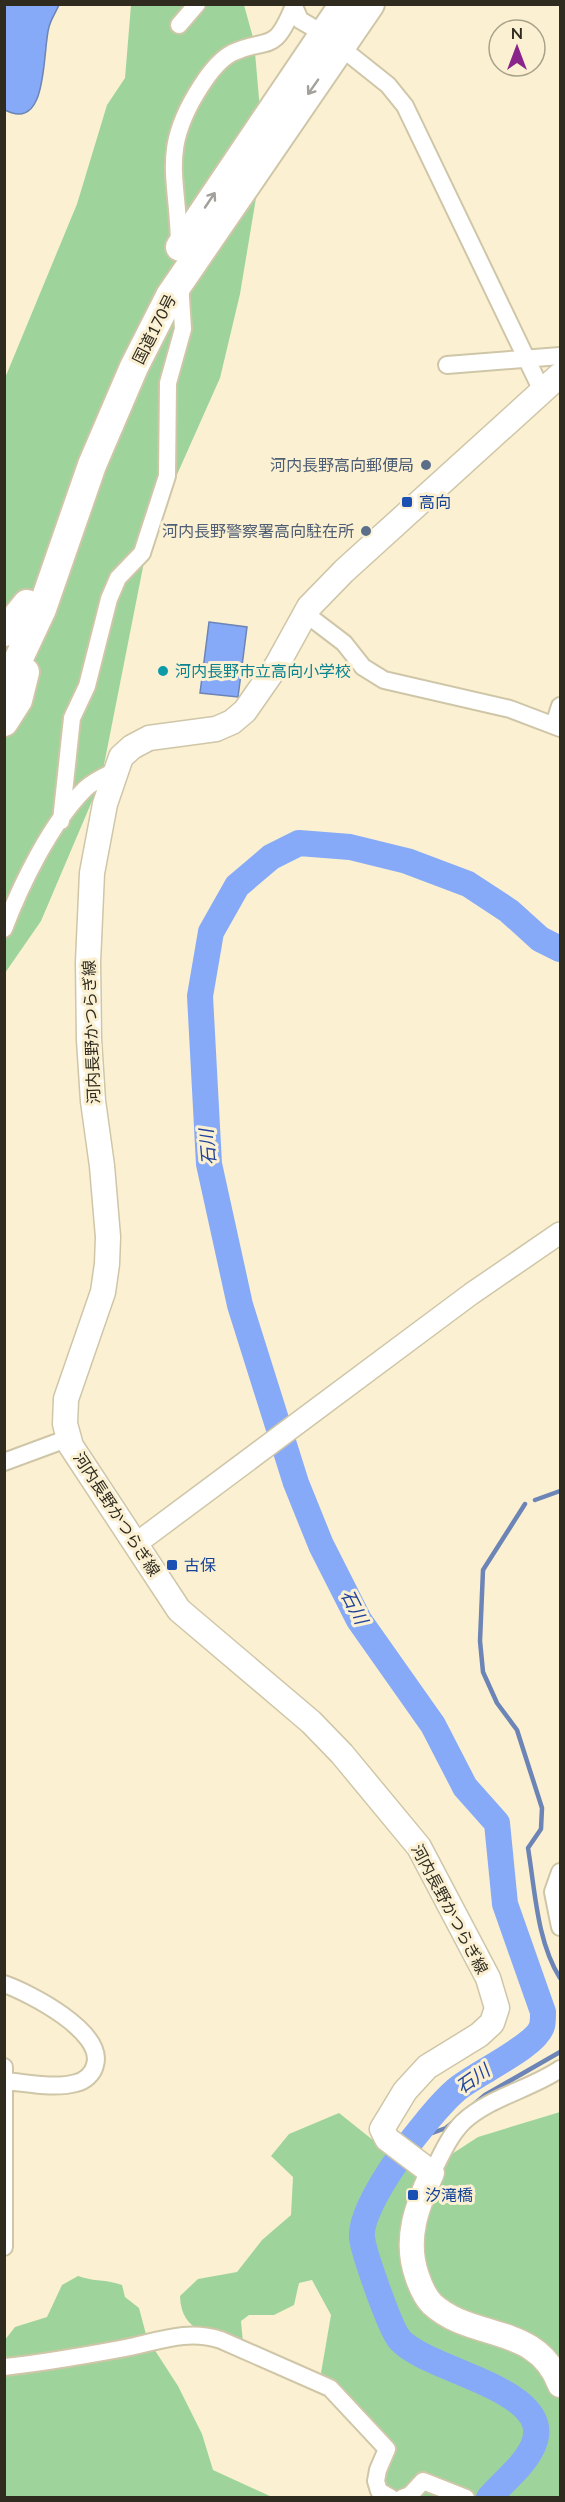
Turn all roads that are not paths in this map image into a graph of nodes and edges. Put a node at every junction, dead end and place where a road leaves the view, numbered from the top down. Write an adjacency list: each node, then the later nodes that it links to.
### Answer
1 (197, 4): 5 (street)
2 (344, 4): 6 (highway, 国道170号)
3 (370, 4): 6 (highway, 国道170号)
4 (293, 6): 6 (street); 7 (street)
5 (179, 25)
6 (332, 41): 7 (highway, 国道170号, one-way to 6); 8 (highway, 国道170号, one-way to 8); 10 (street)
7 (180, 248): 14 (highway, 国道170号)
8 (180, 281): 14 (highway, 国道170号); 23 (street)
9 (561, 356): 10 (street)
10 (526, 358): 11 (street); 13 (street)
11 (447, 365)
12 (561, 375): 13 (main road, 河内長野かつらぎ線)
13 (542, 391): 15 (main road, 河内長野かつらぎ線)
14 (34, 607): 16 (highway); 17 (highway, 国道170号); 18 (highway, 国道170号); 20 (highway)
15 (306, 614): 21 (street); 22 (main road, 河内長野かつらぎ線)
16 (4, 632)
17 (4, 653)
18 (4, 690)
19 (561, 706): 21 (street)
20 (4, 722)
21 (557, 727)
22 (117, 770): 23 (street); 26 (main road, 河内長野かつらぎ線)
23 (61, 821): 24 (street)
24 (4, 929)
25 (561, 1233): 28 (street)
26 (69, 1438): 27 (street); 28 (main road, 河内長野かつらぎ線)
27 (4, 1462)
28 (137, 1543): 35 (main road, 河内長野かつらぎ線)
29 (561, 1872): 30 (street)
30 (561, 1927)
31 (4, 1984): 33 (street)
32 (561, 2069): 35 (street)
33 (5, 2074): 34 (street)
34 (5, 2120): 36 (street)
35 (430, 2172): 38 (main road)
36 (4, 2247)
37 (4, 2367): 39 (street)
38 (561, 2385)
39 (391, 2498)
40 (402, 2498): 41 (street)
41 (466, 2498)

